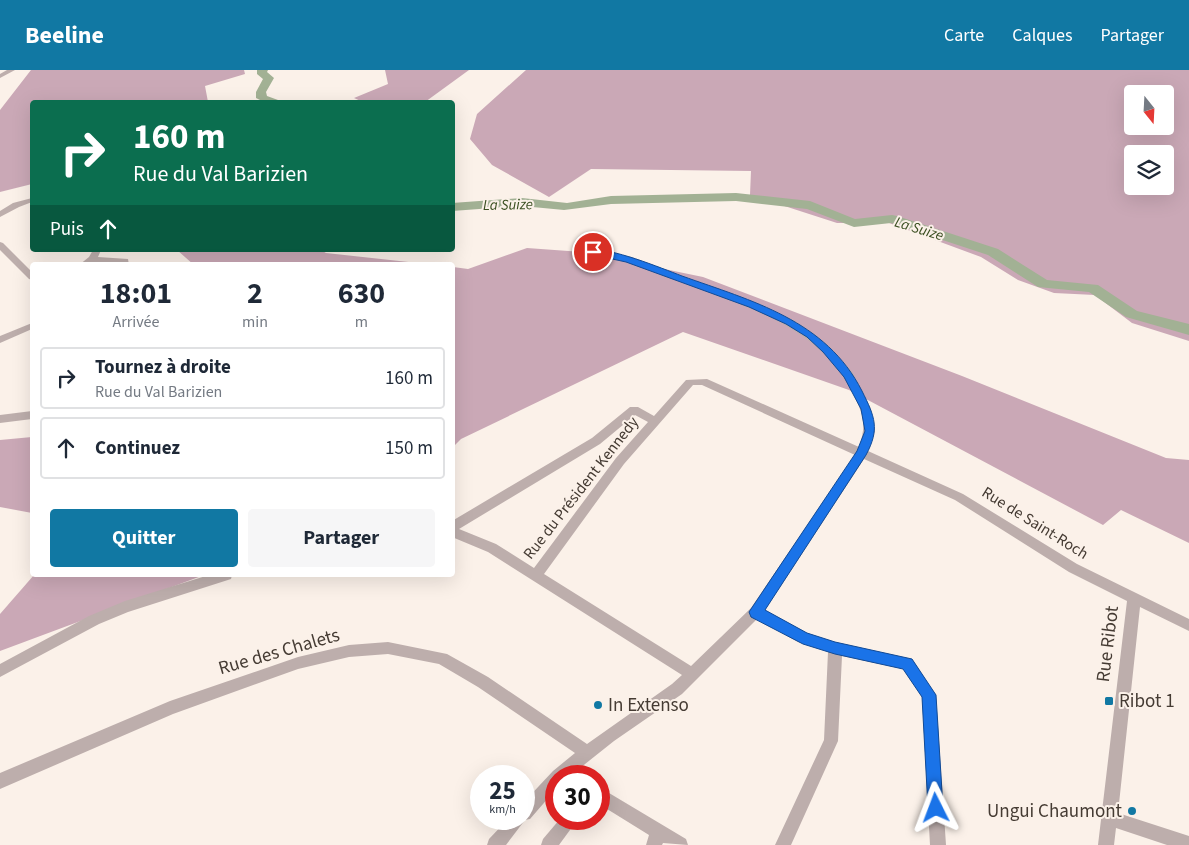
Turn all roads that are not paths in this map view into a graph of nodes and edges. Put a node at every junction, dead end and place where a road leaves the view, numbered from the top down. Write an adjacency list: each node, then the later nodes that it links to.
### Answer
1 (12, 70): 2 (street)
2 (0, 76)
3 (30, 201): 4 (street)
4 (0, 214)
5 (0, 245): 11 (street)
6 (97, 252): 8 (street)
7 (593, 252): 17 (street)
8 (92, 259): 9 (street); 10 (street)
9 (88, 262)
10 (125, 262)
11 (30, 275)
12 (30, 327): 13 (street)
13 (0, 340)
14 (30, 415): 15 (street)
15 (0, 418)
16 (655, 421): 17 (street, Rue du Président Kennedy); 18 (street, Rue du Président Kennedy); 20 (street, Rue du Président Kennedy)
17 (862, 452): 22 (street, Rue de Saint-Roch); 23 (street)
18 (455, 527)
19 (455, 530): 20 (street, Rue du Président Kennedy)
20 (536, 576): 27 (street, Rue du Président Kennedy)
21 (220, 577): 26 (street)
22 (1134, 598): 24 (street, Rue de Saint-Roch); 34 (street, Rue Ribot)
23 (756, 612): 25 (street); 27 (street)
24 (1189, 625)
25 (835, 648): 42 (street); 43 (street)
26 (0, 671)
27 (692, 674): 28 (street)
28 (587, 753): 29 (street); 30 (street, Rue des Chalets)
29 (572, 765)
30 (0, 781)
31 (545, 790): 32 (street)
32 (535, 801)
33 (610, 803): 37 (street)
34 (1108, 818): 38 (street); 44 (street, Rue Ribot)
35 (508, 830): 39 (street)
36 (561, 830): 40 (street)
37 (656, 838): 41 (street)
38 (1189, 844)
39 (495, 845)
40 (549, 845)
41 (680, 845)
42 (782, 845)
43 (938, 845)
44 (1106, 845)

